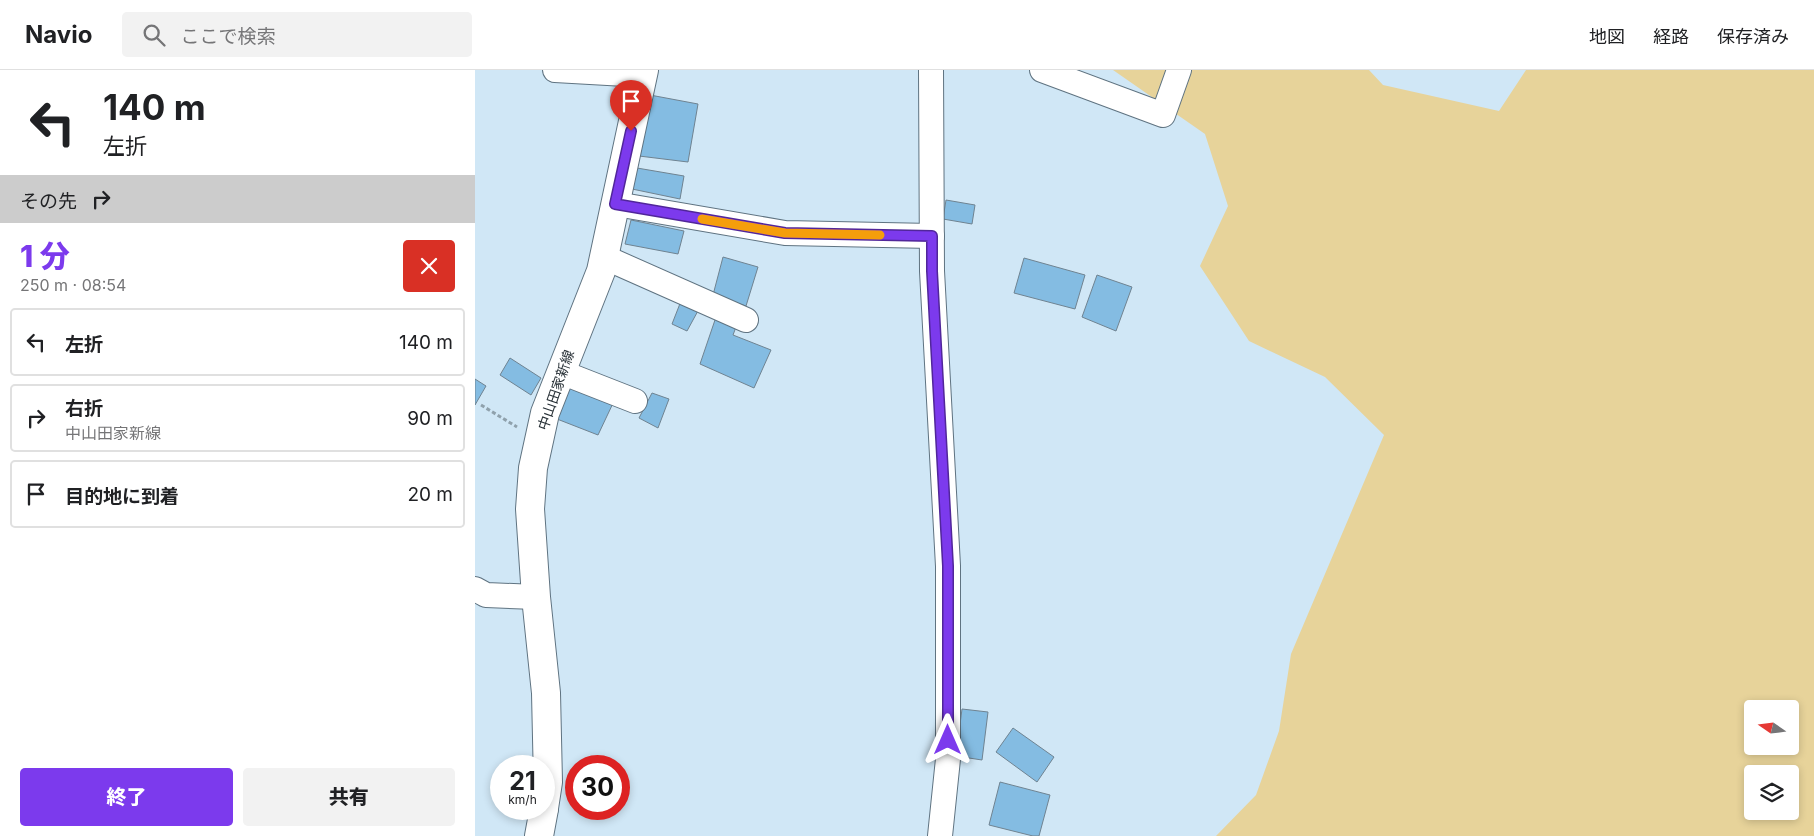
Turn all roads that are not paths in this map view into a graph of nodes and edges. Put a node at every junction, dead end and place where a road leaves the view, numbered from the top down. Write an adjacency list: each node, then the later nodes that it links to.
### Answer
1 (555, 70): 5 (street)
2 (931, 70): 7 (street)
3 (1042, 70): 4 (street)
4 (1179, 70)
5 (644, 73): 6 (main road, 中山田家新線)
6 (615, 204): 7 (street); 8 (main road, 中山田家新線)
7 (932, 236): 17 (street)
8 (604, 257): 9 (street); 10 (main road, 中山田家新線)
9 (746, 320)
10 (561, 372): 11 (street); 13 (main road, 中山田家新線)
11 (635, 401)
12 (475, 590): 13 (street)
13 (536, 597): 14 (main road, 中山田家新線)
14 (547, 755)
15 (542, 820): 16 (main road, 中山田家新線)
16 (539, 836)
17 (940, 836)

